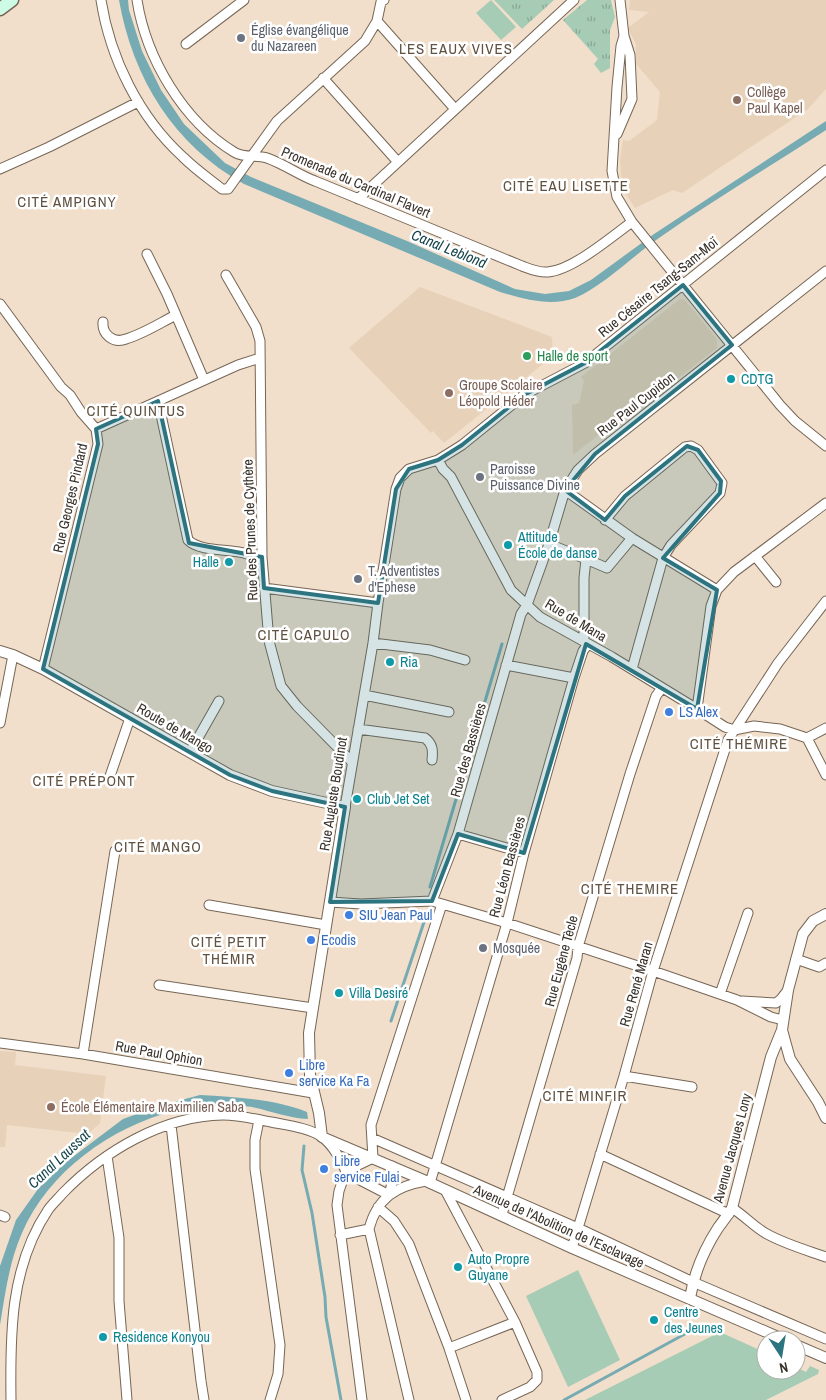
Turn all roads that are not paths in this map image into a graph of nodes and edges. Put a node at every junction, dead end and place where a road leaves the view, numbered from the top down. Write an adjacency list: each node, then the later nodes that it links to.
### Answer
1 (12, 0): 9 (main road)
2 (101, 0): 14 (street)
3 (137, 0): 17 (street, Promenade du Cardinal Flavert)
4 (244, 0): 8 (street)
5 (574, 0): 15 (street)
6 (620, 0): 11 (street)
7 (381, 1): 10 (street)
8 (235, 4): 12 (street)
9 (0, 8)
10 (377, 21): 13 (street); 15 (street)
11 (624, 36): 16 (street); 16 (street)
12 (186, 44)
13 (323, 78): 17 (street); 18 (street)
14 (138, 102): 17 (street); 19 (street)
15 (455, 109): 18 (street)
16 (614, 142): 22 (street)
17 (249, 160): 21 (street, Promenade du Cardinal Flavert)
18 (398, 161): 21 (street)
19 (0, 169)
20 (826, 170): 26 (street, Rue Césaire Tsang-Sam-Moï)
21 (358, 199): 22 (street, Promenade du Cardinal Flavert)
22 (632, 222): 26 (street)
23 (147, 254): 28 (street)
24 (826, 271): 30 (street, Rue Paul Cupidon)
25 (226, 275): 31 (street, Rue des Prunes de Cythère)
26 (683, 285): 30 (street); 36 (street, Rue Césaire Tsang-Sam-Moï)
27 (0, 304): 34 (street, Rue Georges Pindard)
28 (176, 316): 29 (street); 32 (street)
29 (103, 322)
30 (732, 345): 35 (street); 38 (street, Rue Paul Cupidon)
31 (260, 358): 32 (street); 44 (street, Rue des Prunes de Cythère)
32 (204, 380): 33 (street)
33 (158, 401): 34 (street); 44 (street)
34 (96, 429): 59 (street, Rue Georges Pindard)
35 (826, 446)
36 (438, 460): 37 (street, Rue Césaire Tsang-Sam-Moï); 52 (street, Rue de Mana)
37 (400, 478): 51 (street, Rue Auguste Boudinot)
38 (565, 490): 40 (street); 42 (street, Rue Paul Cupidon)
39 (826, 503): 43 (street)
40 (605, 520): 41 (street); 45 (street)
41 (632, 538): 45 (street); 46 (street)
42 (549, 544): 46 (street); 52 (street, Rue Paul Cupidon)
43 (755, 556): 47 (street); 49 (street)
44 (262, 557): 48 (street, Rue des Prunes de Cythère)
45 (662, 558): 49 (street); 60 (street)
46 (586, 559): 54 (street)
47 (776, 582)
48 (264, 588): 51 (street); 75 (street, Rue des Prunes de Cythère)
49 (717, 590): 65 (street)
50 (826, 601): 71 (street, Rue René Maran)
51 (378, 602): 53 (street, Rue Auguste Boudinot)
52 (527, 605): 54 (street, Rue de Mana); 58 (street, Rue des Bassières)
53 (373, 643): 57 (street); 63 (street, Rue Auguste Boudinot)
54 (586, 643): 60 (street, Rue de Mana); 61 (street, Rue Léon Bassières)
55 (0, 651): 56 (street, Route de Mango)
56 (13, 654): 59 (street, Route de Mango); 68 (street)
57 (465, 660)
58 (506, 665): 61 (street); 79 (street, Rue des Bassières)
59 (43, 669): 67 (street, Route de Mango)
60 (632, 669): 62 (street, Rue de Mana)
61 (574, 678): 81 (street, Rue Léon Bassières)
62 (662, 688): 65 (street, Rue de Mana); 90 (street, Rue Eugène Tècle)
63 (364, 695): 66 (street); 70 (street, Rue Auguste Boudinot)
64 (219, 701): 73 (street)
65 (697, 708): 71 (street, Rue de Mana)
66 (449, 712)
67 (130, 718): 73 (street, Route de Mango); 77 (street)
68 (0, 723)
69 (826, 728): 72 (street)
70 (358, 729): 74 (street); 75 (street, Rue Auguste Boudinot)
71 (734, 730): 72 (street); 93 (street, Rue René Maran)
72 (807, 738): 76 (street)
73 (190, 752): 78 (street, Route de Mango)
74 (432, 760)
75 (352, 762): 78 (street, Rue Auguste Boudinot)
76 (826, 775)
77 (109, 779)
78 (345, 807): 83 (street, Rue Auguste Boudinot)
79 (458, 834): 81 (street); 82 (street, Rue des Bassières)
80 (115, 850): 101 (street)
81 (524, 852): 88 (street, Rue Léon Bassières)
82 (432, 901): 83 (street); 84 (street)
83 (330, 902): 89 (street, Rue Auguste Boudinot)
84 (442, 904): 88 (street); 111 (street)
85 (209, 905): 89 (street)
86 (748, 913): 96 (street)
87 (826, 914): 91 (street, Avenue Jacques Lony)
88 (507, 923): 90 (street); 116 (street, Rue Léon Bassières)
89 (326, 925): 98 (street, Rue Auguste Boudinot)
90 (578, 946): 93 (street); 121 (street, Rue Eugène Tècle)
91 (796, 959): 92 (street); 95 (street, Avenue Jacques Lony)
92 (826, 963)
93 (653, 970): 96 (street); 104 (street, Rue René Maran)
94 (159, 985): 98 (street)
95 (788, 990): 97 (street); 99 (street, Avenue Jacques Lony)
96 (720, 994): 97 (street)
97 (737, 1000): 99 (street)
98 (313, 1008): 106 (street, Rue Auguste Boudinot)
99 (782, 1025): 102 (street, Avenue Jacques Lony); 103 (street)
100 (0, 1043): 101 (street, Rue Paul Ophion)
101 (83, 1054): 106 (street, Rue Paul Ophion)
102 (771, 1056): 103 (street); 123 (street, Avenue Jacques Lony)
103 (790, 1059): 107 (street)
104 (624, 1076): 105 (street); 112 (street, Rue René Maran)
105 (692, 1087)
106 (313, 1093): 110 (street, Rue Auguste Boudinot)
107 (826, 1118)
108 (259, 1120): 109 (street); 110 (street); 141 (street)
109 (171, 1125): 113 (street); 140 (street)
110 (322, 1136): 114 (street, Avenue de l'Abolition de l'Esclavage); 117 (street)
111 (372, 1138): 114 (street); 116 (street, Avenue de l'Abolition de l'Esclavage)
112 (600, 1154): 123 (street); 125 (street, Rue René Maran)
113 (108, 1156): 138 (street); 139 (street)
114 (374, 1158): 115 (street, Avenue de l'Abolition de l'Esclavage); 117 (street)
115 (392, 1166): 118 (street, Avenue de l'Abolition de l'Esclavage); 120 (street)
116 (436, 1167): 118 (street, Rue Léon Bassières); 121 (street, Avenue de l'Abolition de l'Esclavage)
117 (346, 1171): 120 (street); 127 (street)
118 (428, 1182): 119 (street, Avenue de l'Abolition de l'Esclavage); 120 (street)
119 (445, 1190): 124 (street, Avenue de l'Abolition de l'Esclavage); 132 (street)
120 (389, 1194): 122 (street)
121 (506, 1197): 124 (street, Rue Eugène Tècle); 125 (street, Avenue de l'Abolition de l'Esclavage)
122 (378, 1207): 126 (street); 135 (street)
123 (731, 1211): 129 (street); 130 (street, Avenue Jacques Lony)
124 (500, 1215): 128 (street, Avenue de l'Abolition de l'Esclavage)
125 (578, 1228): 128 (street, Rue René Maran); 130 (street, Avenue de l'Abolition de l'Esclavage)
126 (369, 1229): 127 (street); 143 (street)
127 (340, 1235): 142 (street)
128 (572, 1248): 131 (street, Avenue de l'Abolition de l'Esclavage)
129 (826, 1257)
130 (693, 1282): 131 (street, Avenue Jacques Lony); 134 (street, Avenue de l'Abolition de l'Esclavage)
131 (690, 1298): 133 (street, Avenue de l'Abolition de l'Esclavage)
132 (515, 1322): 135 (street); 145 (street)
133 (762, 1330)
134 (826, 1339)
135 (449, 1348): 144 (street)
136 (806, 1349): 137 (street)
137 (826, 1358)
138 (12, 1400)
139 (127, 1400)
140 (204, 1400)
141 (270, 1400)
142 (362, 1400)
143 (409, 1400)
144 (466, 1400)
145 (502, 1400)

